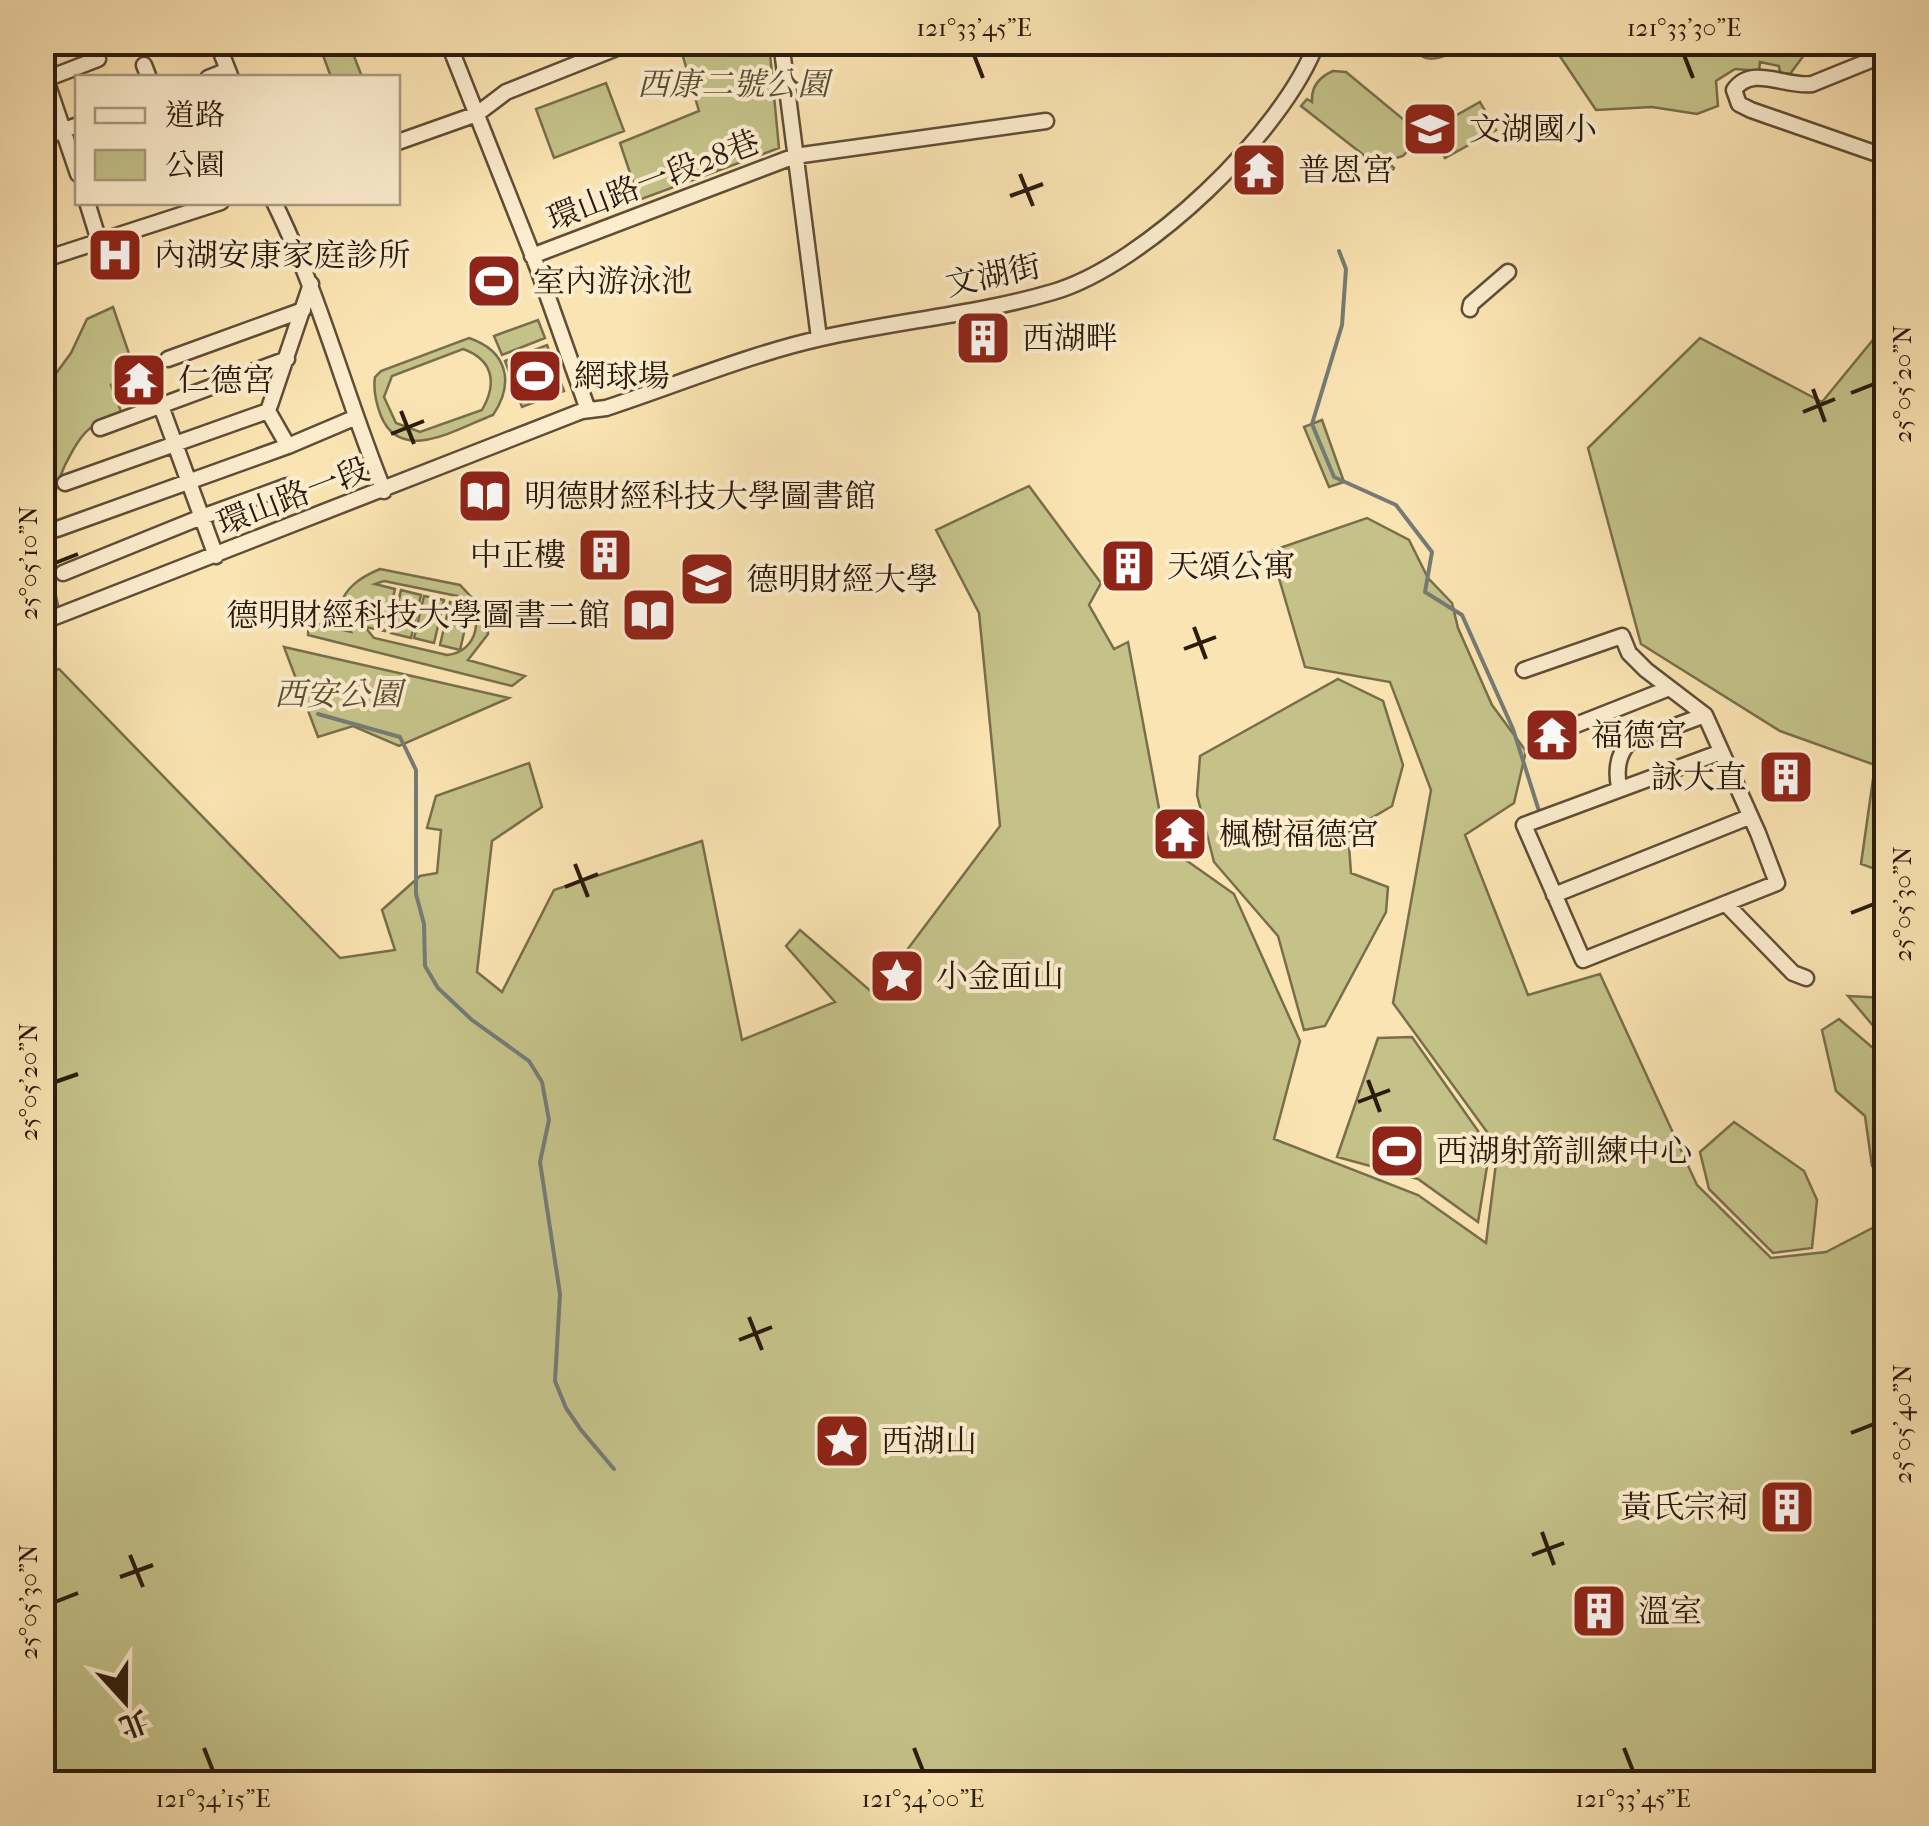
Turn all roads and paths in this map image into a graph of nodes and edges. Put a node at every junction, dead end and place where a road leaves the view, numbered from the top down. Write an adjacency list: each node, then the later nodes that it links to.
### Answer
1 (217, 42): 9 (street)
2 (448, 42): 10 (street)
3 (632, 42): 10 (street)
4 (781, 42): 16 (street)
5 (1317, 42): 28 (street, 文湖街)
6 (1886, 54): 17 (street)
7 (98, 60): 8 (street)
8 (44, 74): 12 (street)
9 (230, 74)
10 (476, 114): 14 (street); 22 (street)
11 (1046, 121): 16 (street, 環山路一段28巷)
12 (70, 127): 13 (street); 15 (street)
13 (42, 138)
14 (400, 141)
15 (75, 156)
16 (795, 156): 22 (street, 環山路一段28巷); 28 (street)
17 (1886, 157)
18 (87, 205): 21 (street)
19 (212, 205): 21 (street)
20 (275, 205): 25 (street)
21 (99, 241): 23 (street)
22 (532, 256): 32 (street)
23 (42, 260)
24 (1508, 272): 26 (street)
25 (311, 283): 27 (street); 34 (street)
26 (1470, 309)
27 (304, 310): 29 (street); 30 (street)
28 (819, 338): 32 (street, 文湖街)
29 (287, 358): 31 (street); 33 (street)
30 (168, 359)
31 (161, 406): 35 (street); 36 (street)
32 (588, 410): 41 (street, 環山路一段)
33 (268, 412): 36 (street); 37 (street)
34 (354, 418): 37 (street); 41 (street)
35 (100, 428)
36 (176, 445): 38 (street); 39 (street)
37 (288, 446): 38 (street)
38 (189, 480): 42 (street); 43 (street)
39 (66, 483)
40 (287, 486): 42 (street)
41 (384, 491): 44 (street, 環山路一段)
42 (200, 518): 44 (street); 45 (street)
43 (57, 529)
44 (216, 556): 46 (street, 環山路一段)
45 (63, 573)
46 (42, 622)
47 (1524, 670): 48 (street)
48 (1667, 689): 49 (street); 50 (street)
49 (1705, 715): 51 (street); 52 (street)
50 (1553, 734)
51 (1721, 752): 52 (street); 53 (street)
52 (1619, 788): 54 (street)
53 (1748, 817): 54 (street); 55 (street)
54 (1554, 894): 55 (street)
55 (1727, 905): 56 (street)
56 (1806, 978)

